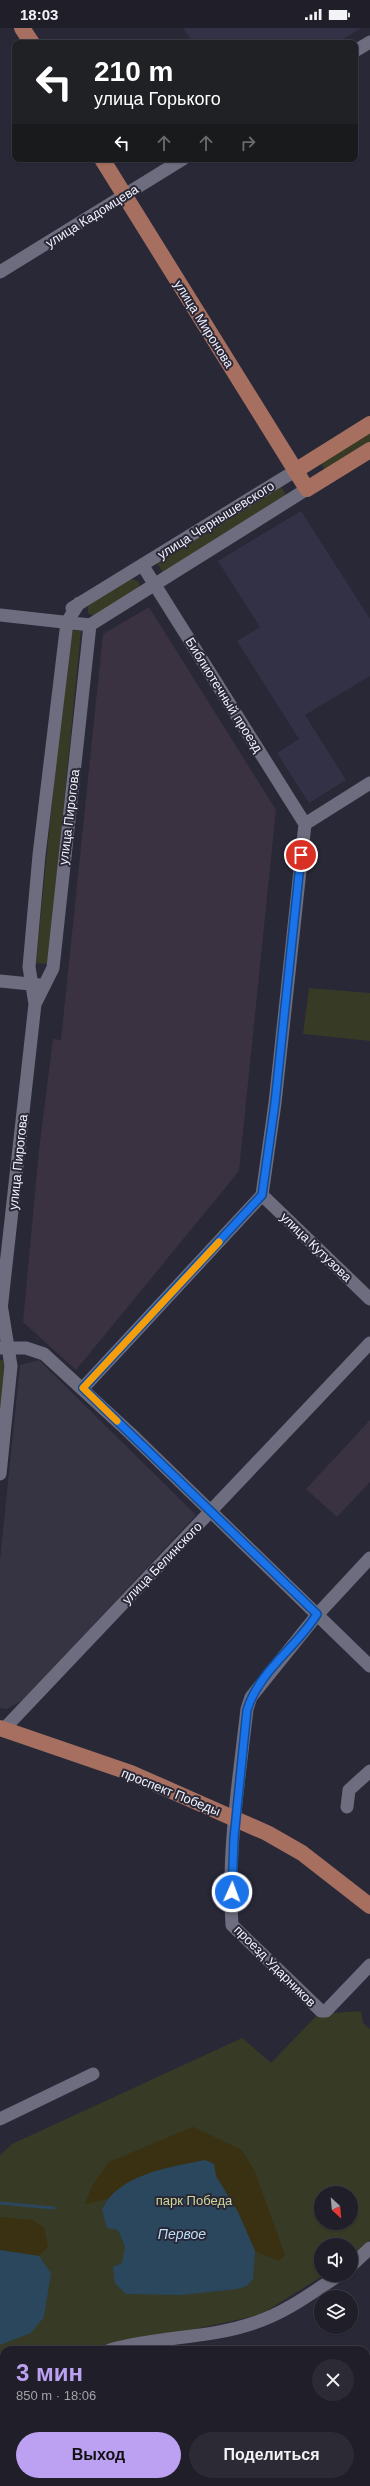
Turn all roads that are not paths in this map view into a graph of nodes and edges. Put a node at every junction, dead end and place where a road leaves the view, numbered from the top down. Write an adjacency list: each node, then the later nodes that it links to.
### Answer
1 (22, 28): 2 (main road)
2 (30, 40)
3 (370, 42): 4 (street)
4 (358, 49)
5 (104, 162): 7 (main road, улица Миронова)
6 (178, 162): 7 (street, улица Кадомцева)
7 (125, 195): 8 (street, улица Кадомцева); 11 (main road, улица Миронова)
8 (0, 272)
9 (370, 424): 11 (main road, улица Чернышевского)
10 (370, 450): 12 (main road, улица Чернышевского)
11 (295, 471): 12 (main road, улица Миронова); 13 (street, улица Чернышевского)
12 (307, 489): 14 (street, улица Чернышевского)
13 (143, 566): 14 (street, Библиотечный проезд); 15 (street, улица Чернышевского)
14 (156, 585): 19 (street, улица Чернышевского); 21 (street, Библиотечный проезд)
15 (79, 604): 17 (street); 18 (street, улица Чернышевского)
16 (0, 615): 17 (street)
17 (52, 620): 18 (street)
18 (67, 622): 19 (street); 23 (street, улица Пирогова)
19 (90, 625): 24 (street, улица Пирогова)
20 (370, 784): 21 (street)
21 (305, 824): 26 (street)
22 (0, 981): 23 (street)
23 (31, 984): 24 (street); 25 (street, улица Пирогова)
24 (45, 985): 25 (street, улица Пирогова)
25 (35, 1004): 28 (street, улица Пирогова)
26 (262, 1195): 27 (street, улица Кутузова); 31 (street)
27 (370, 1299)
28 (1, 1314): 30 (street, улица Пирогова)
29 (370, 1343): 33 (street, улица Белинского)
30 (4, 1348): 31 (street); 32 (street, улица Пирогова)
31 (83, 1388): 33 (street)
32 (0, 1474)
33 (211, 1513): 35 (street); 37 (street, улица Белинского)
34 (370, 1558): 35 (street, проезд Ударников)
35 (317, 1614): 36 (street); 40 (street, проезд Ударников)
36 (370, 1666)
37 (2, 1729): 40 (main road, проспект Победы)
38 (370, 1771): 39 (street)
39 (347, 1808)
40 (236, 1819): 41 (main road, проспект Победы); 42 (street, проезд Ударников)
41 (370, 1906)
42 (370, 1965)
43 (93, 2074): 44 (street)
44 (0, 2119)
45 (370, 2248): 46 (street)
46 (358, 2259)
47 (328, 2282): 48 (street)
48 (134, 2346)

